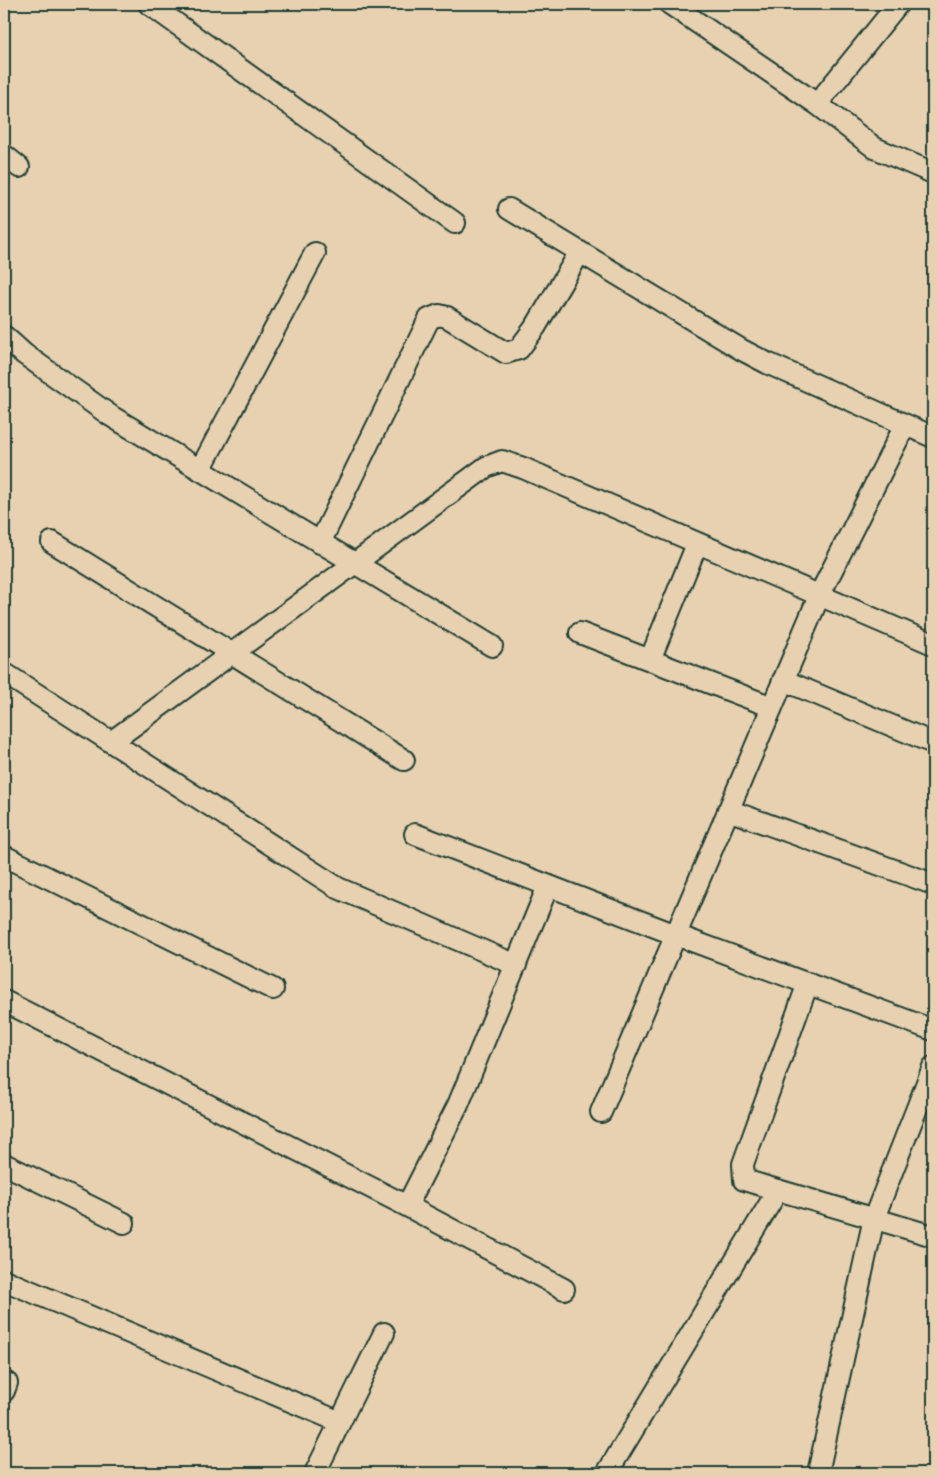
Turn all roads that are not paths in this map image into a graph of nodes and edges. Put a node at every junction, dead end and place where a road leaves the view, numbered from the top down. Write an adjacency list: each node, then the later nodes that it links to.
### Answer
1 (149, 4): 7 (street)
2 (670, 4): 4 (street)
3 (898, 4): 4 (street)
4 (817, 104): 5 (street)
5 (933, 173)
6 (509, 209): 8 (street)
7 (455, 223)
8 (580, 252): 11 (street); 15 (street)
9 (315, 253): 13 (street)
10 (4, 336): 13 (street)
11 (906, 426): 12 (street); 18 (street)
12 (933, 437)
13 (200, 470): 15 (street)
14 (52, 542): 22 (street)
15 (320, 543): 17 (street)
16 (697, 544): 17 (street); 18 (street); 23 (street)
17 (355, 563): 21 (street); 22 (street)
18 (819, 596): 20 (street); 25 (street)
19 (580, 632): 23 (street)
20 (933, 644)
21 (492, 646)
22 (232, 653): 27 (street); 29 (street)
23 (650, 660): 26 (street)
24 (4, 673): 27 (street)
25 (783, 680): 26 (street); 28 (street)
26 (772, 707): 30 (street)
27 (110, 742): 36 (street)
28 (933, 742)
29 (404, 760)
30 (728, 810): 33 (street); 35 (street)
31 (415, 834): 34 (street)
32 (4, 856): 38 (street)
33 (933, 884)
34 (548, 886): 35 (street); 36 (street)
35 (676, 935): 37 (street); 42 (street)
36 (516, 965): 45 (street)
37 (808, 983): 40 (street); 44 (street)
38 (273, 989)
39 (4, 1001): 45 (street)
40 (933, 1030)
41 (933, 1067): 46 (street)
42 (601, 1112)
43 (4, 1164): 47 (street)
44 (778, 1190): 46 (street); 54 (street)
45 (406, 1206): 50 (street)
46 (874, 1218): 48 (street); 55 (street)
47 (124, 1224)
48 (933, 1236)
49 (4, 1280): 52 (street)
50 (564, 1289)
51 (384, 1333): 52 (street)
52 (340, 1422): 53 (street)
53 (315, 1473)
54 (607, 1473)
55 (818, 1473)

